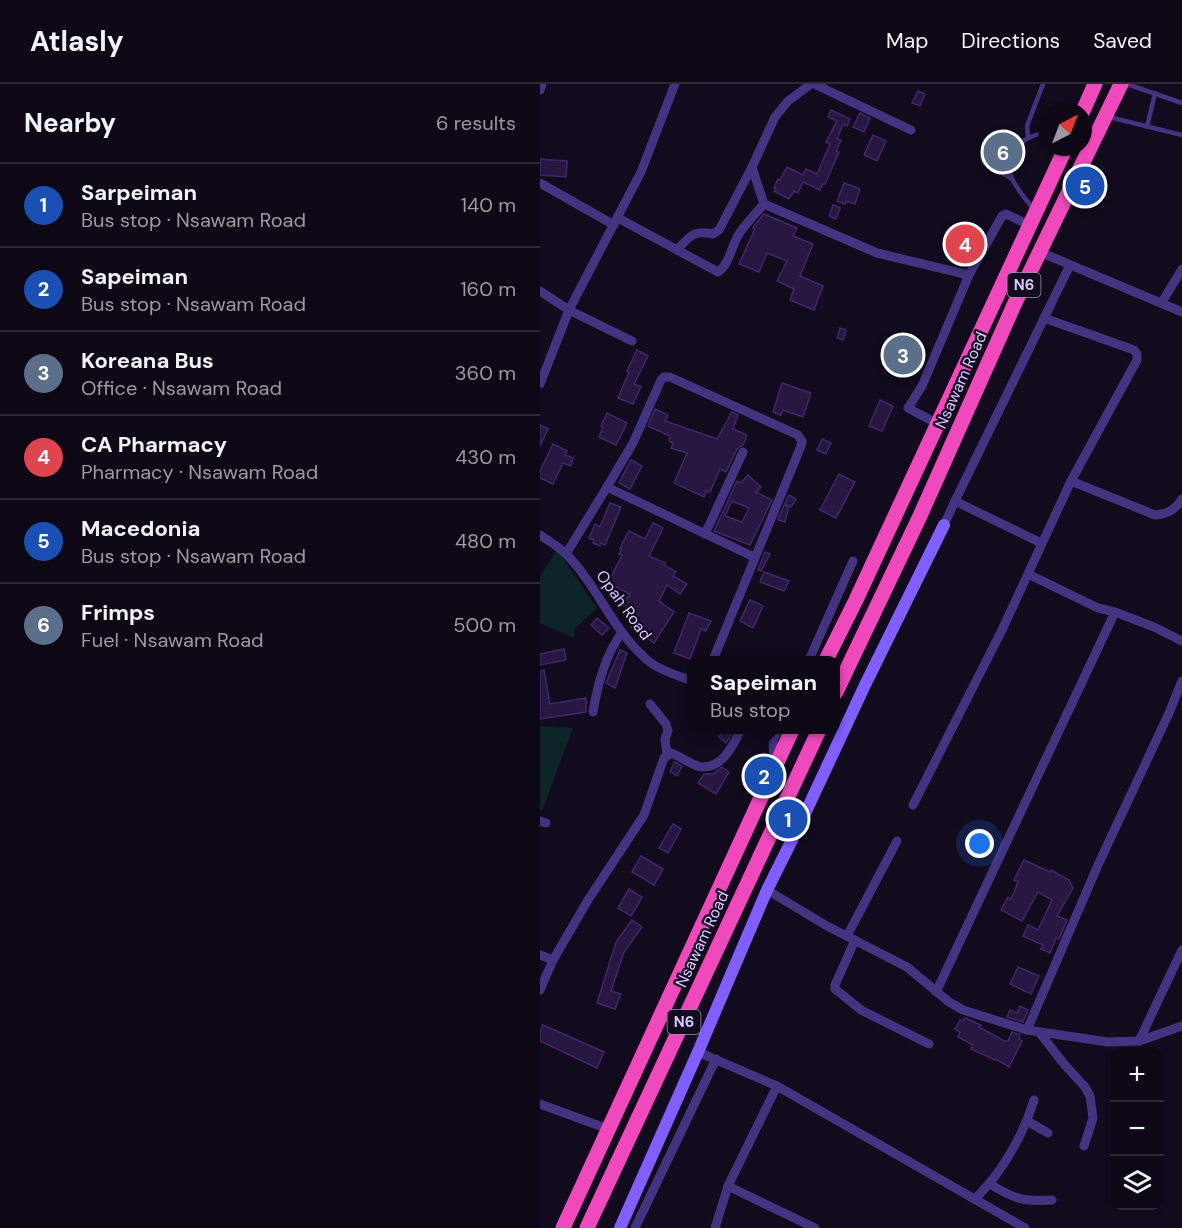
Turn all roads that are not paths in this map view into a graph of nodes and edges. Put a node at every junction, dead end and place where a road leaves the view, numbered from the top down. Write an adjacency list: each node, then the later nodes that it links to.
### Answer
1 (542, 84): 8 (street)
2 (675, 84): 25 (street)
3 (812, 84): 14 (street); 20 (street)
4 (1043, 84): 17 (lane)
5 (1095, 84): 10 (highway)
6 (1121, 84): 12 (highway, Nsawam Road / N6)
7 (1127, 84): 9 (lane)
8 (540, 90)
9 (1155, 93): 11 (lane); 13 (lane)
10 (1087, 102)
11 (1182, 103)
12 (1106, 116): 13 (lane); 29 (highway, Nsawam Road / N6)
13 (1147, 127): 16 (lane)
14 (911, 130)
15 (1038, 134): 17 (lane)
16 (1182, 135)
17 (1028, 138): 18 (lane)
18 (1019, 146): 21 (lane); 21 (lane)
19 (1062, 156): 24 (highway, Nsawam Road / N6)
20 (753, 167): 23 (street); 26 (street)
21 (1012, 179): 24 (lane)
22 (540, 183): 25 (street)
23 (765, 204): 27 (street); 32 (street)
24 (1032, 218): 32 (street); 40 (highway, Nsawam Road / N6)
25 (616, 221): 28 (street); 35 (street)
26 (713, 234): 27 (street); 28 (street)
27 (737, 237): 28 (street)
28 (677, 250)
29 (1040, 252): 30 (street); 62 (highway, Nsawam Road / N6)
30 (1070, 265): 34 (street); 37 (street)
31 (1182, 269): 34 (street)
32 (969, 275): 40 (street)
33 (540, 291): 35 (street)
34 (1162, 302): 36 (street)
35 (569, 310): 38 (street); 39 (street)
36 (1182, 312)
37 (1044, 318): 42 (street); 45 (street)
38 (632, 341)
39 (540, 384)
40 (938, 423): 59 (highway, Nsawam Road / N6)
41 (743, 452): 47 (street)
42 (1071, 481): 44 (street); 49 (street)
43 (607, 487): 47 (street); 50 (street); 51 (street)
44 (1182, 499)
45 (955, 501): 46 (street); 49 (street)
46 (944, 525): 73 (main road)
47 (705, 534): 51 (street)
48 (540, 535): 50 (street, Opah Road)
49 (1041, 543): 53 (street)
50 (566, 554): 55 (street, Opah Road)
51 (754, 558): 57 (street)
52 (854, 561): 58 (street)
53 (1028, 574): 54 (street); 71 (street)
54 (1115, 612): 56 (street); 79 (street)
55 (622, 632): 60 (street, Opah Road); 64 (street)
56 (1182, 641)
57 (715, 656)
58 (811, 656)
59 (828, 656)
60 (687, 679)
61 (1182, 681): 81 (street)
62 (840, 684)
63 (650, 704): 69 (street)
64 (593, 712)
65 (738, 734): 69 (street)
66 (776, 734): 70 (street)
67 (789, 734): 70 (highway, Nsawam Road / N6)
68 (817, 734): 99 (highway, Nsawam Road / N6)
69 (667, 755): 77 (street)
70 (774, 764): 91 (highway, Nsawam Road / N6)
71 (913, 805)
72 (897, 841): 74 (street)
73 (767, 890): 74 (street); 85 (main road)
74 (851, 938): 79 (street); 84 (street)
75 (1182, 950): 83 (street)
76 (540, 955): 77 (street)
77 (553, 960): 78 (street)
78 (540, 990)
79 (936, 992): 81 (street)
80 (1182, 1026): 83 (street)
81 (1027, 1030): 82 (street)
82 (1040, 1032): 83 (street); 93 (street)
83 (1139, 1041)
84 (929, 1044)
85 (698, 1052): 86 (street); 100 (main road)
86 (716, 1059): 87 (street); 101 (street)
87 (777, 1086): 95 (street); 96 (street)
88 (1034, 1100): 90 (street)
89 (540, 1104): 91 (street)
90 (1027, 1121): 92 (street); 94 (street)
91 (609, 1129): 98 (highway, Nsawam Road / N6)
92 (1048, 1133)
93 (1084, 1146)
94 (990, 1184): 96 (street); 97 (street)
95 (728, 1186): 102 (street); 103 (street)
96 (975, 1199): 104 (street)
97 (1052, 1200)
98 (563, 1228)
99 (587, 1228)
100 (620, 1228)
101 (635, 1228)
102 (716, 1228)
103 (815, 1228)
104 (1025, 1228)

